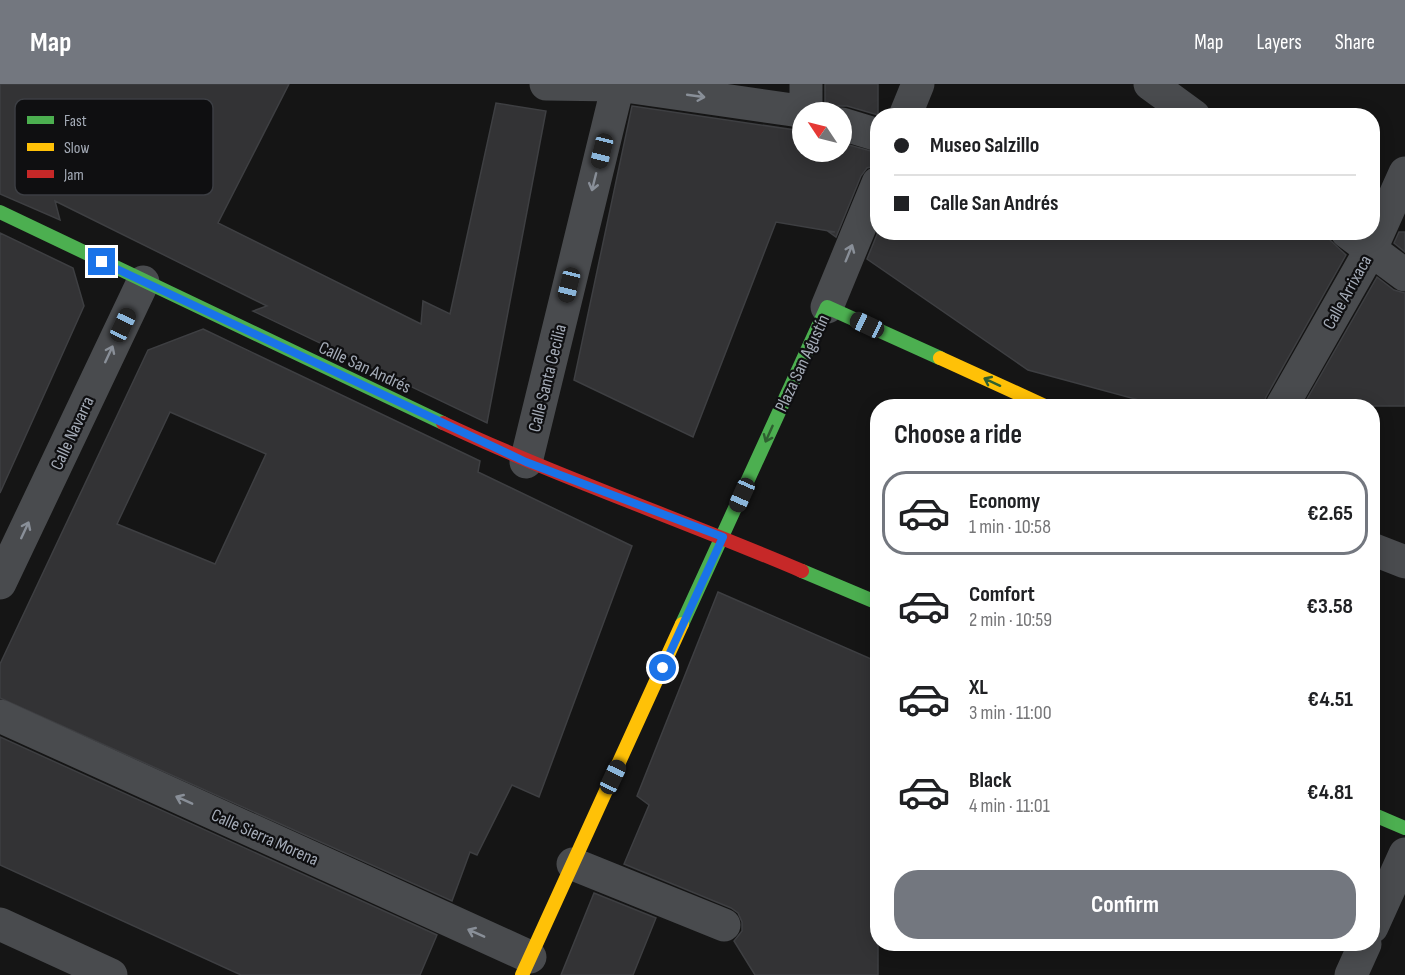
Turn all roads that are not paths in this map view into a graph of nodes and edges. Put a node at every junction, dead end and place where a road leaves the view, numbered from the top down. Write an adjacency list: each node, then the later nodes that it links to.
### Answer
1 (546, 84): 5 (street)
2 (806, 84): 6 (street)
3 (918, 84): 7 (street)
4 (1150, 84): 8 (street)
5 (618, 85): 9 (street, one-way to 9); 22 (street, Calle Santa Cecilia, one-way to 22)
6 (807, 102)
7 (908, 108)
8 (1183, 108)
9 (792, 110)
10 (852, 127): 11 (street)
11 (870, 133)
12 (1405, 173): 14 (street, Calle Arrixaca)
13 (870, 202): 19 (street, one-way to 13)
14 (1380, 210)
15 (0, 212): 18 (main road, Calle San Andrés)
16 (1359, 242): 17 (street); 21 (street, Calle Arrixaca)
17 (1405, 275)
18 (143, 282): 22 (main road, Calle San Andrés); 26 (street, Calle Navarra, one-way to 18)
19 (827, 307): 20 (main road, Plaza San Agustín, one-way to 19); 23 (main road, Plaza San Agustín, one-way to 23)
20 (1031, 399)
21 (1285, 399)
22 (526, 462): 23 (main road, Calle San Andrés)
23 (723, 537): 27 (main road, Calle San Andrés); 32 (main road, Plaza San Agustín)
24 (1380, 552): 25 (street)
25 (1405, 562)
26 (0, 583)
27 (870, 600)
28 (0, 716): 37 (street, Calle Sierra Morena, one-way to 28)
29 (1380, 817): 30 (main road)
30 (1405, 828)
31 (1405, 854): 33 (street)
32 (573, 864): 35 (street); 37 (main road, Plaza San Agustín)
33 (1380, 909)
34 (0, 924): 38 (street)
35 (724, 925)
36 (1362, 951): 39 (street)
37 (526, 966)
38 (111, 975)
39 (1351, 975)

